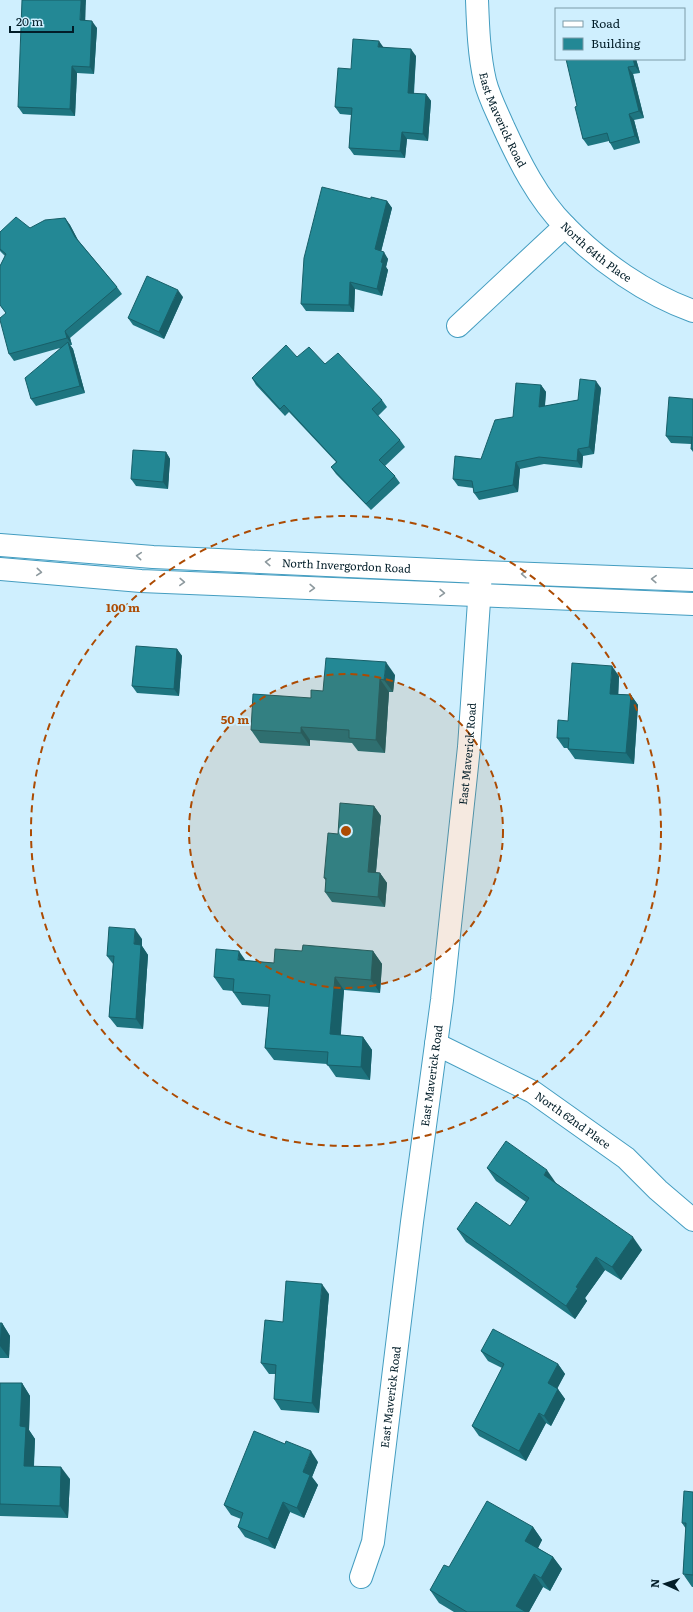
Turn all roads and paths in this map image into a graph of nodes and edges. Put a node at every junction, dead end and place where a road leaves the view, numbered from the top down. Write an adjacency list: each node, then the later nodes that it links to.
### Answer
1 (477, 0): 2 (street, East Maverick Road)
2 (565, 226): 3 (street, North 64th Place); 4 (street, North 64th Place)
3 (693, 312)
4 (458, 326)
5 (0, 545): 7 (street, North Invergordon Road, one-way to 5)
6 (0, 569): 9 (street, North Invergordon Road, one-way to 9)
7 (481, 572): 8 (street, North Invergordon Road, one-way to 7); 9 (street, East Maverick Road)
8 (693, 580)
9 (480, 595): 10 (street, North Invergordon Road); 11 (street, East Maverick Road)
10 (693, 604)
11 (436, 1044): 12 (street, North 62nd Place); 13 (street, East Maverick Road)
12 (693, 1220)
13 (361, 1577)

